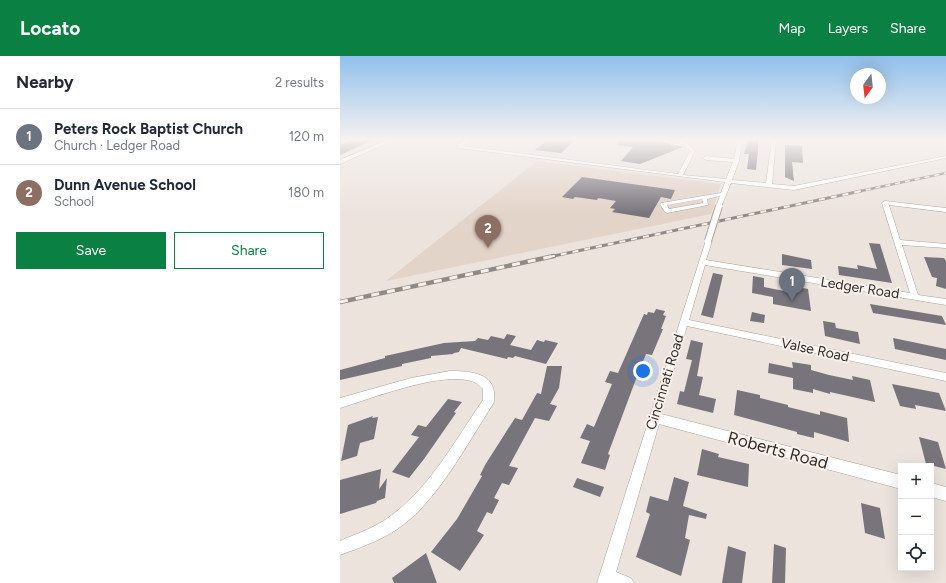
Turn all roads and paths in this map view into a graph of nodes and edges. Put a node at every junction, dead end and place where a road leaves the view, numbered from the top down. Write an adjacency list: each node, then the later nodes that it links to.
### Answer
1 (593, 165): 6 (street)
2 (686, 165): 6 (street)
3 (735, 165): 7 (street, Cincinnati Road)
4 (771, 165): 8 (street)
5 (909, 165): 8 (street)
6 (680, 176): 7 (street)
7 (728, 182): 8 (street); 9 (street, Cincinnati Road)
8 (769, 186)
9 (723, 194): 10 (street); 14 (street, Cincinnati Road, bridge)
10 (704, 197): 10 (street)
11 (946, 210): 12 (street)
12 (898, 242): 13 (street); 15 (street)
13 (946, 246)
14 (703, 262): 15 (street, Ledger Road); 17 (street, Cincinnati Road)
15 (915, 297): 16 (street, Ledger Road)
16 (946, 302)
17 (683, 322): 18 (street, Valse Road); 20 (street, Cincinnati Road)
18 (946, 377)
19 (340, 403): 24 (street)
20 (655, 418): 21 (street, Roberts Road); 25 (street, Cincinnati Road)
21 (898, 481)
22 (934, 491): 23 (street)
23 (946, 494)
24 (340, 548)
25 (606, 580): 26 (street)
26 (626, 583)

